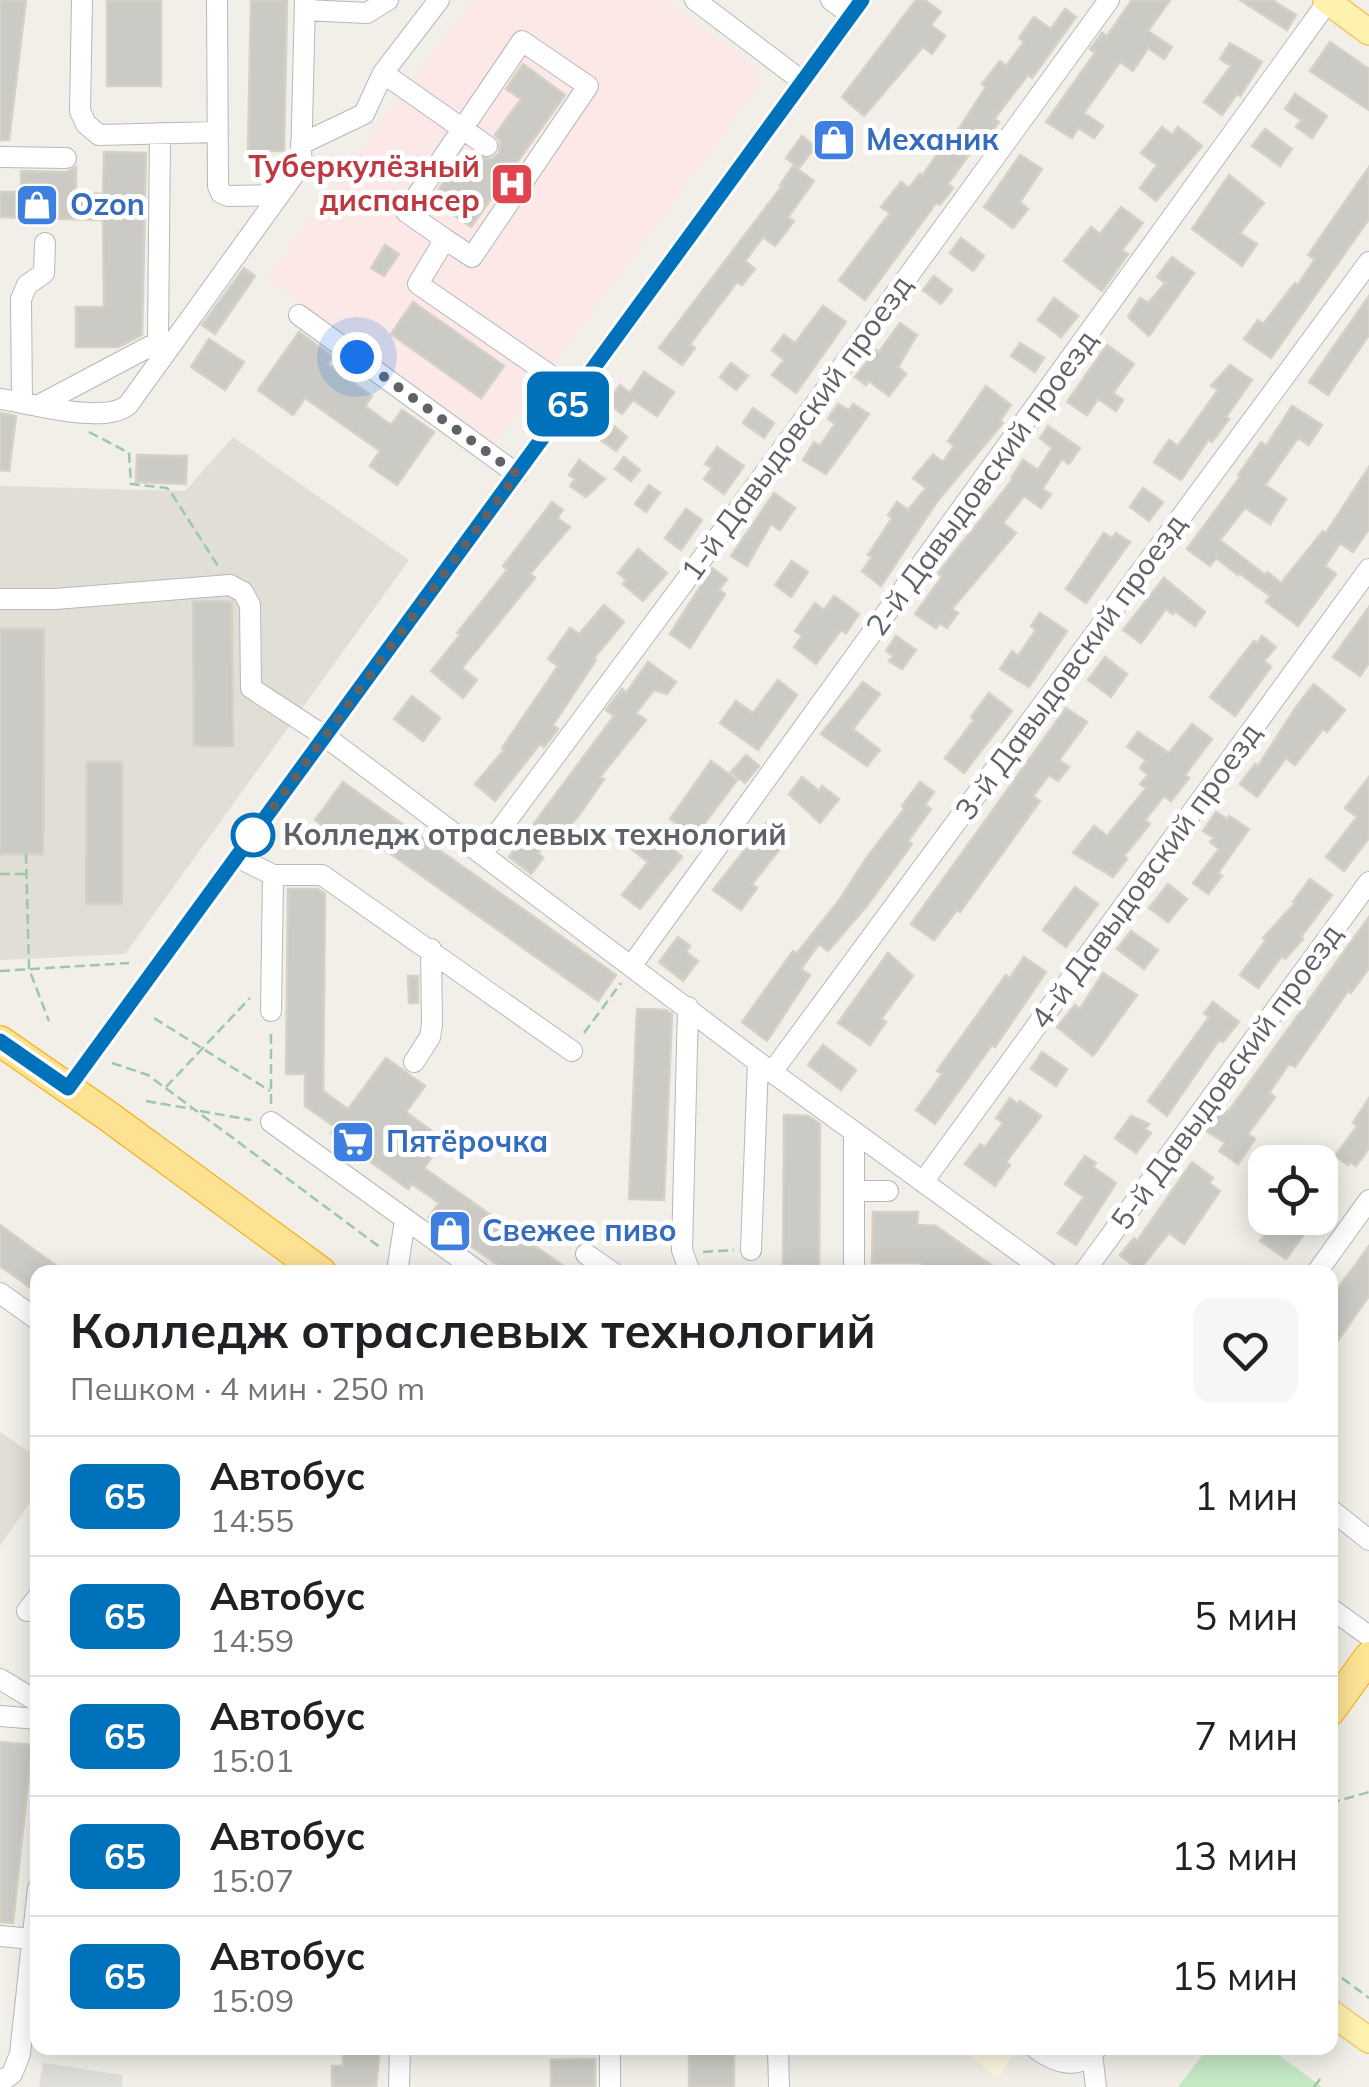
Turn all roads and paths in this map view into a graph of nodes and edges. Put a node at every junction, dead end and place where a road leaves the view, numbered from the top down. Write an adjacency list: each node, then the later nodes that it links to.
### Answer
1 (82, 0): 16 (street)
2 (217, 0): 15 (street)
3 (388, 0): 9 (street)
4 (439, 0): 12 (street)
5 (695, 0): 13 (street)
6 (831, 0): 10 (street)
7 (1110, 0): 37 (street, 1-й Давыдовский проезд)
8 (1328, 1): 11 (main road); 46 (street, 2-й Давыдовский проезд)
9 (305, 5): 17 (street)
10 (857, 8): 13 (street)
11 (1369, 32)
12 (383, 73): 14 (street); 17 (street)
13 (802, 81): 27 (street)
14 (463, 128): 18 (street); 22 (street); 22 (street)
15 (217, 132): 16 (street); 21 (street)
16 (160, 133): 26 (street)
17 (301, 144): 21 (street)
18 (487, 146)
19 (0, 157): 20 (street)
20 (66, 158)
21 (277, 195): 26 (street)
22 (445, 239): 27 (street)
23 (45, 243): 29 (street)
24 (1369, 262): 58 (street, 3-й Давыдовский проезд)
25 (299, 314): 31 (street)
26 (168, 338): 29 (street); 30 (street)
27 (576, 393): 31 (street)
28 (0, 398): 29 (street)
29 (30, 403): 30 (street)
30 (86, 413): 33 (path)
31 (517, 474): 35 (street)
32 (1369, 570): 66 (street, 4-й Давыдовский проезд)
33 (230, 584): 34 (street); 35 (street)
34 (0, 599)
35 (326, 737): 37 (street); 38 (street)
36 (26, 854): 40 (path)
37 (482, 854): 46 (street)
38 (237, 857): 41 (street); 59 (street)
39 (0, 874): 40 (path)
40 (27, 874): 45 (path)
41 (273, 875): 43 (street); 48 (street)
42 (1369, 882): 82 (street, 5-й Давыдовский проезд)
43 (431, 949): 54 (street); 56 (street)
44 (129, 962): 45 (path)
45 (29, 969): 47 (path); 52 (path)
46 (630, 969): 49 (street); 54 (path)
47 (0, 970)
48 (272, 976): 50 (street); 55 (path)
49 (688, 1007): 58 (street); 78 (street)
50 (272, 1010): 61 (path)
51 (154, 1018): 55 (path)
52 (49, 1021)
53 (0, 1041): 59 (highway)
54 (578, 1043)
55 (203, 1049): 60 (path); 61 (path)
56 (414, 1062)
57 (112, 1063): 60 (path)
58 (765, 1067): 65 (street); 71 (street)
59 (68, 1088): 73 (highway)
60 (166, 1088): 63 (path)
61 (271, 1092): 64 (path)
62 (146, 1102): 63 (path)
63 (194, 1110): 64 (path); 74 (path)
64 (271, 1122): 70 (street)
65 (854, 1132): 66 (street); 67 (street)
66 (923, 1182): 81 (street)
67 (854, 1191): 68 (street); 80 (street)
68 (888, 1191)
69 (1369, 1200): 83 (street)
70 (404, 1220): 75 (street); 76 (street)
71 (751, 1250): 79 (path)
72 (586, 1254): 77 (street)
73 (311, 1265)
74 (395, 1265)
75 (398, 1265)
76 (469, 1265)
77 (602, 1265)
78 (687, 1265)
79 (693, 1265)
80 (854, 1265)
81 (1037, 1265)
82 (1089, 1265)
83 (1323, 1265)
84 (0, 1293): 85 (street)
85 (30, 1314)
86 (1338, 1515): 87 (street)
87 (1369, 1540)
88 (1338, 1614): 89 (street)
89 (1369, 1636)
90 (1369, 1657): 93 (highway)
91 (0, 1678): 92 (street)
92 (30, 1697)
93 (1338, 1701)
94 (0, 1716): 95 (street)
95 (30, 1718)
96 (1369, 1792): 97 (path)
97 (1338, 1801)
98 (0, 1936): 99 (street)
99 (30, 1951)
100 (1338, 1975): 102 (path)
101 (30, 1982): 112 (street)
102 (1369, 1998)
103 (1338, 2018): 104 (main road)
104 (1369, 2040)
105 (400, 2055): 113 (street)
106 (610, 2055): 114 (street)
107 (778, 2055): 115 (street)
108 (1044, 2055): 109 (street)
109 (1087, 2055)
110 (1095, 2055): 116 (street)
111 (1320, 2078): 117 (path)
112 (0, 2082)
113 (400, 2087)
114 (610, 2087)
115 (779, 2087)
116 (1096, 2087)
117 (1314, 2087)

